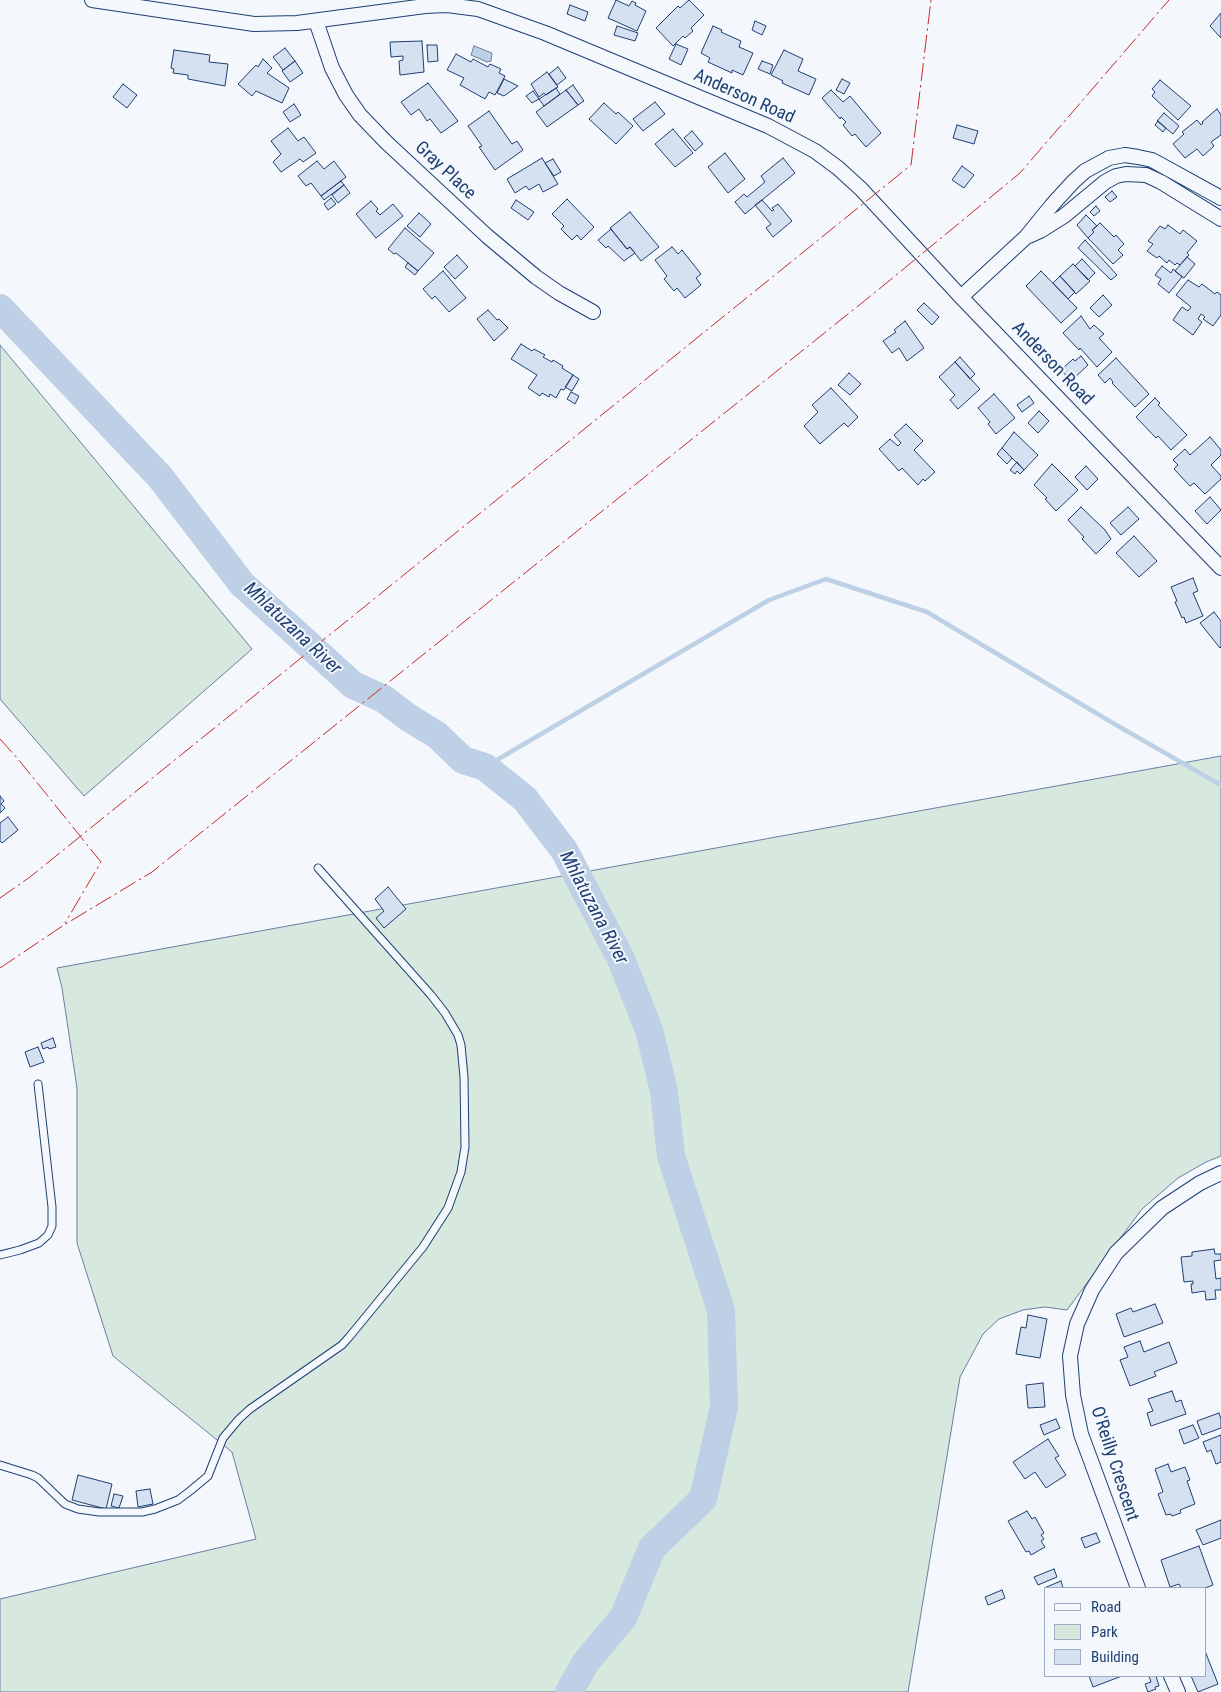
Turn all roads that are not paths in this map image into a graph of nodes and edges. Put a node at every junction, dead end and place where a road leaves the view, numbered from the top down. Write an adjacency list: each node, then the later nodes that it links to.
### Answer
1 (92, 0): 2 (street, Anderson Road)
2 (316, 20): 6 (street, Anderson Road); 7 (street, Gray Place)
3 (1221, 198): 5 (street)
4 (1221, 220): 5 (street)
5 (1026, 237): 6 (street)
6 (962, 298): 8 (street, Anderson Road)
7 (593, 312)
8 (1221, 568)
9 (318, 868): 13 (lane)
10 (38, 1084): 12 (lane)
11 (1221, 1173): 14 (street, O'Reilly Crescent)
12 (0, 1255)
13 (0, 1465)
14 (1138, 1587)
15 (1172, 1677): 16 (street)
16 (1178, 1692)

